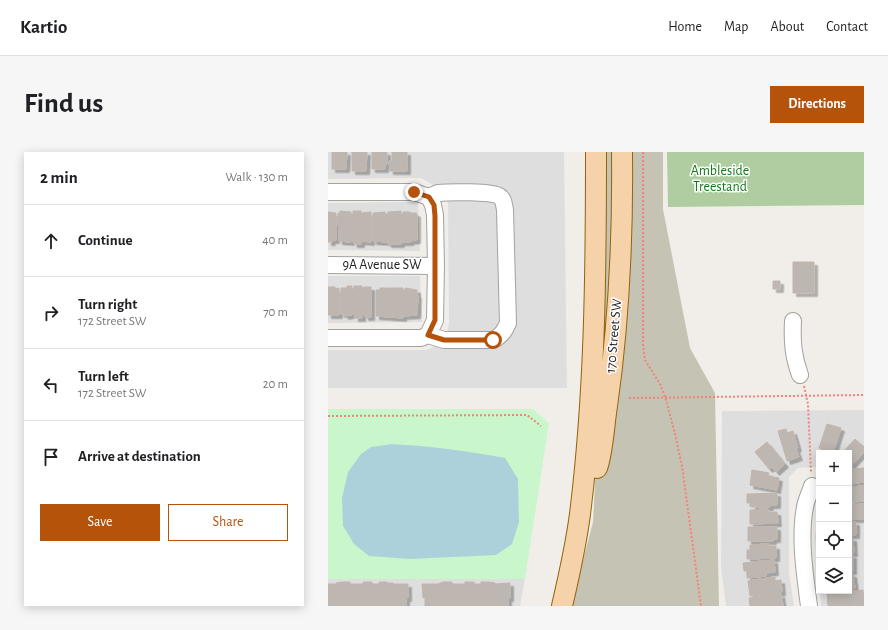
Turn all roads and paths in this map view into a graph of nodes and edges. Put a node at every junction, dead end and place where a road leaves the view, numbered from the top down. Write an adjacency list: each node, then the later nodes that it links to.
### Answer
1 (596, 152): 19 (main road, 170 Street SW)
2 (622, 152): 19 (main road, 170 Street SW)
3 (643, 152): 14 (path)
4 (328, 192): 5 (street)
5 (429, 197): 7 (street); 9 (street)
6 (328, 265): 7 (street, 9A Avenue SW)
7 (436, 266): 9 (street)
8 (793, 321): 11 (street)
9 (428, 335): 10 (street)
10 (328, 338)
11 (800, 375)
12 (864, 395): 13 (path)
13 (807, 396): 14 (path); 18 (path)
14 (665, 397): 15 (path); 21 (path)
15 (629, 398)
16 (328, 416): 17 (path)
17 (541, 426)
18 (812, 486): 22 (street)
19 (580, 516): 20 (main road, 170 Street SW)
20 (562, 606)
21 (701, 606)
22 (809, 606)

